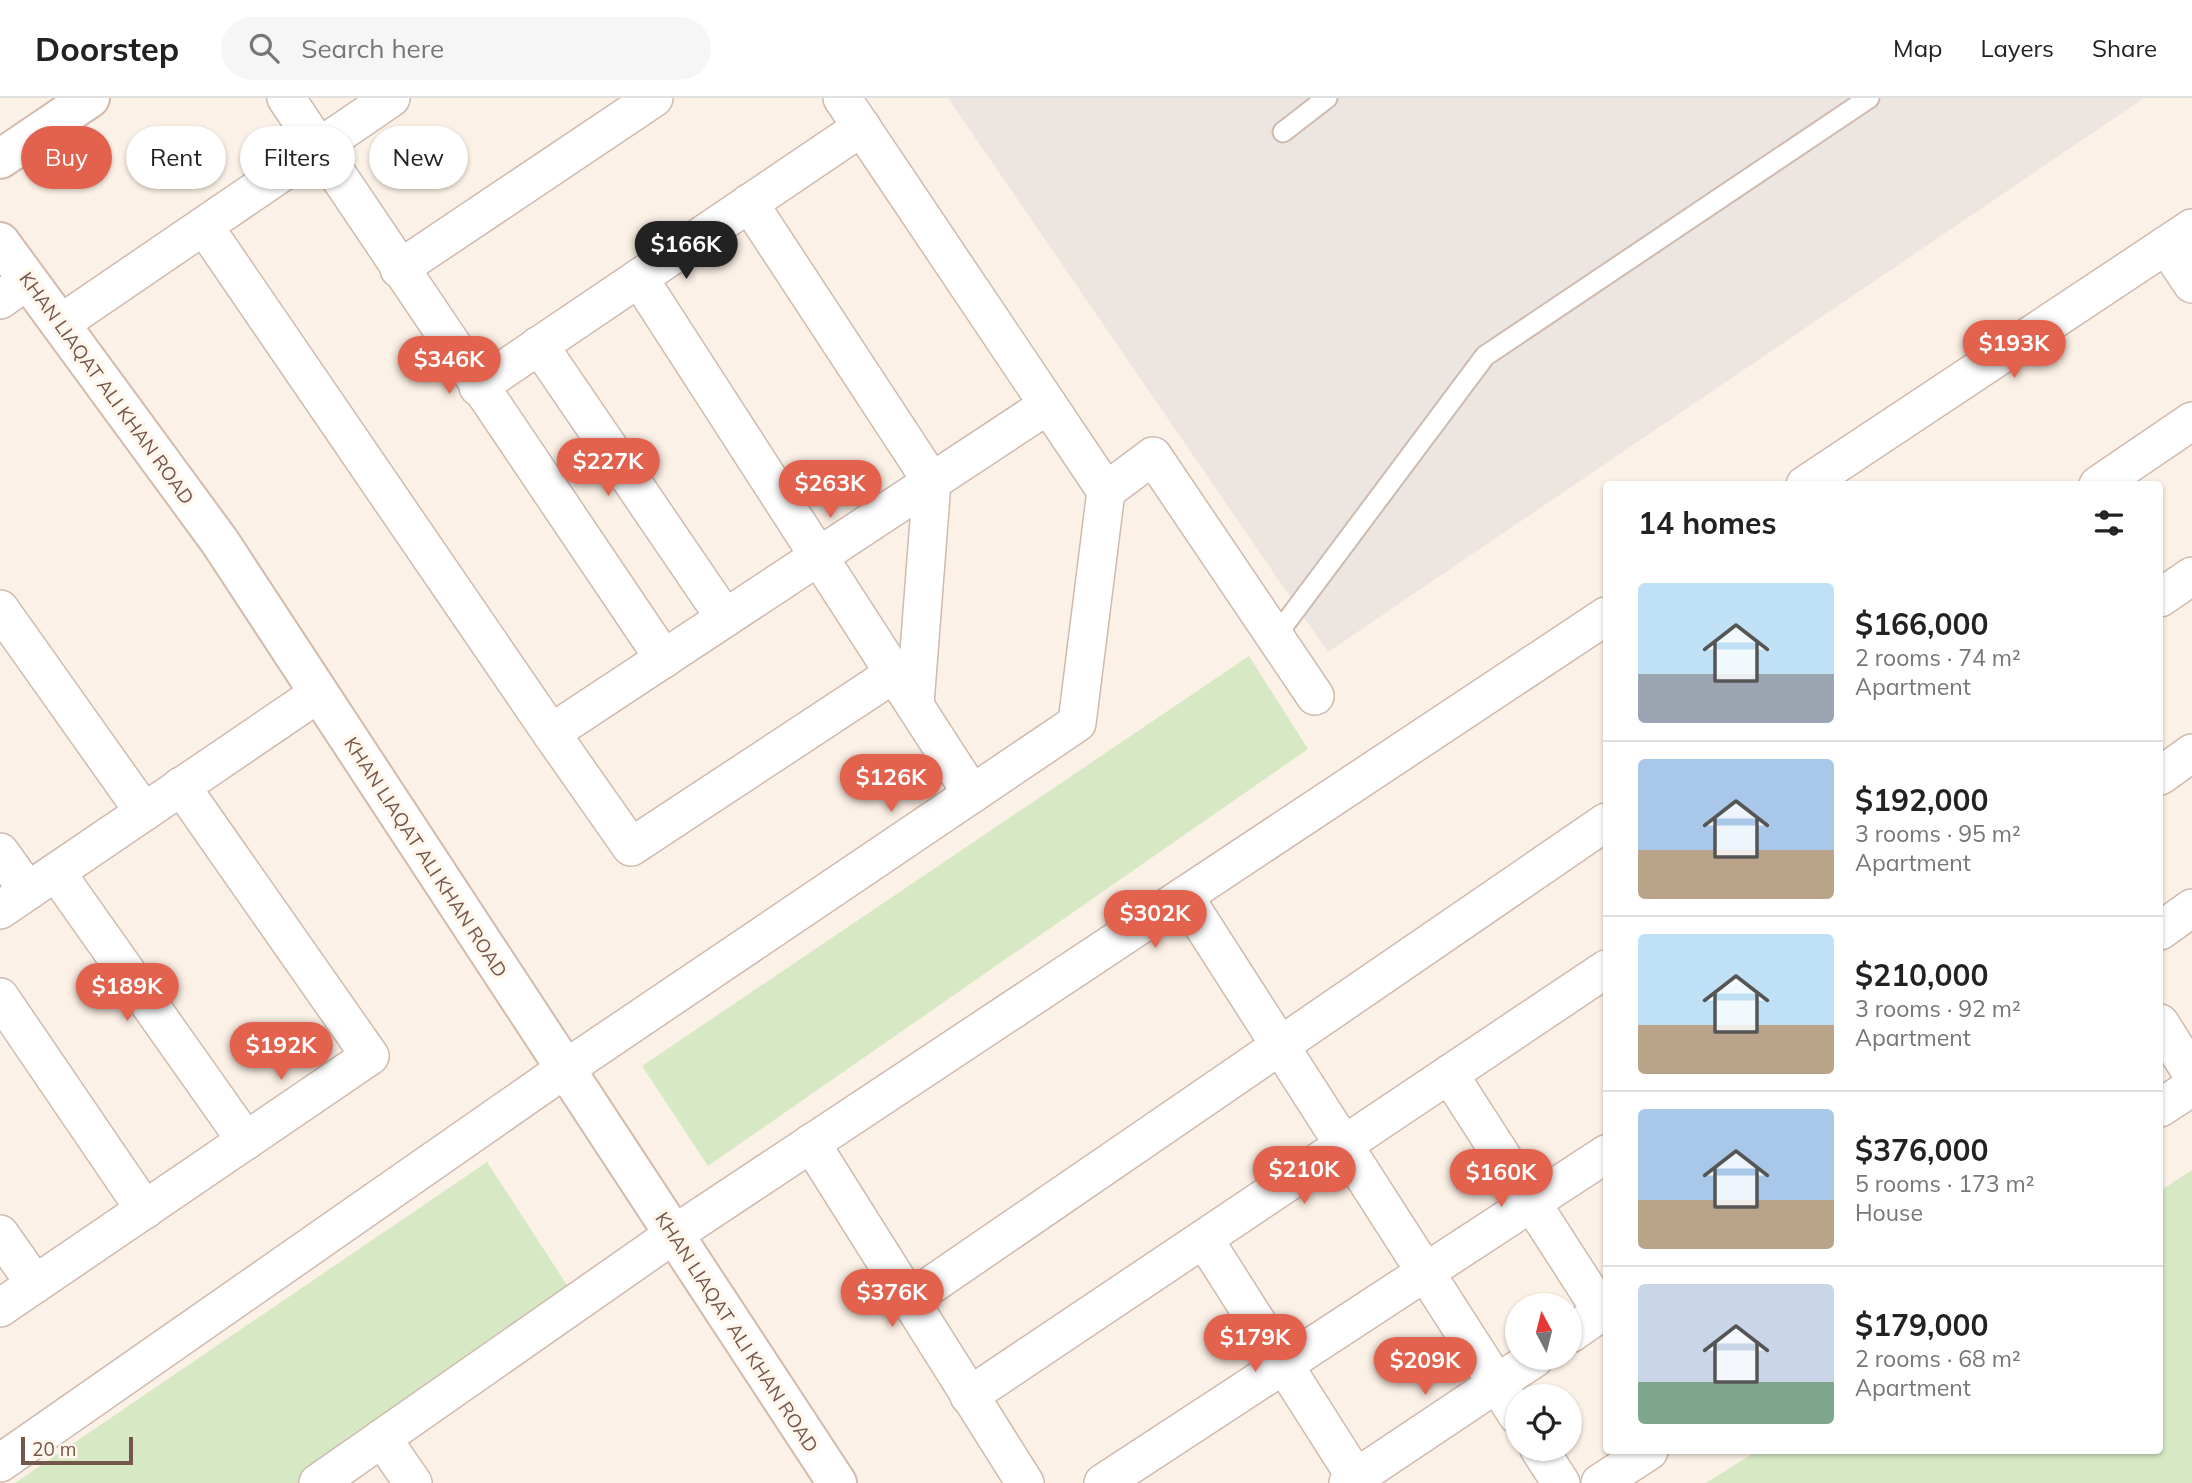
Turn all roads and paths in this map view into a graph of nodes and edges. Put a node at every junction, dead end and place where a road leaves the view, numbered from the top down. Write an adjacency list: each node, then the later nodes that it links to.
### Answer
1 (90, 98): 11 (street)
2 (286, 98): 8 (street)
3 (391, 98): 9 (street)
4 (654, 98): 18 (street)
5 (1326, 98): 10 (lane)
6 (1869, 98): 37 (lane)
7 (852, 113): 14 (street); 25 (street)
8 (304, 126)
9 (349, 126)
10 (1283, 132)
11 (0, 159)
12 (257, 189): 15 (street)
13 (346, 189): 18 (street)
14 (749, 203): 19 (street); 29 (street)
15 (204, 226): 22 (street); 43 (street)
16 (2179, 237): 20 (street); 27 (street)
17 (0, 242): 21 (street, KHAN LIAQAT ALI KHAN ROAD)
18 (399, 269): 24 (street)
19 (639, 278): 23 (street); 31 (street)
20 (2192, 284)
21 (14, 290): 22 (street, KHAN LIAQAT ALI KHAN ROAD)
22 (60, 324): 40 (street, KHAN LIAQAT ALI KHAN ROAD)
23 (539, 345): 24 (street); 35 (street)
24 (478, 387): 38 (street)
25 (1048, 405): 29 (street); 30 (street)
26 (2192, 421): 28 (street)
27 (1811, 481)
28 (2104, 481)
29 (932, 482): 31 (street); 42 (street)
30 (1106, 491): 37 (street); 47 (street)
31 (819, 556): 35 (street); 39 (street)
32 (2192, 576): 33 (street)
33 (2163, 596)
34 (0, 609): 48 (street)
35 (725, 618): 38 (street)
36 (1603, 618): 52 (street)
37 (1275, 637): 41 (street)
38 (664, 659): 43 (street)
39 (895, 673): 42 (street); 43 (street)
40 (319, 693): 46 (street); 59 (street, KHAN LIAQAT ALI KHAN ROAD)
41 (1315, 696)
42 (915, 704): 47 (street)
43 (551, 733)
44 (2192, 753): 45 (street)
45 (2163, 774)
46 (181, 786): 48 (street); 64 (street)
47 (972, 794): 59 (street)
48 (144, 812): 51 (street)
49 (1603, 824): 58 (street)
50 (0, 852): 51 (street)
51 (28, 891): 64 (street)
52 (1184, 896): 58 (street); 65 (street)
53 (2192, 908): 54 (street)
54 (2163, 928)
55 (1603, 971): 60 (street)
56 (0, 997): 69 (street)
57 (2163, 1028): 61 (street)
58 (1280, 1045): 66 (street); 75 (street)
59 (565, 1069): 71 (street, KHAN LIAQAT ALI KHAN ROAD); 87 (street)
60 (1449, 1074): 66 (street); 68 (street)
61 (2192, 1074)
62 (2192, 1087): 63 (street)
63 (2163, 1106)
64 (246, 1142): 69 (street)
65 (811, 1143): 71 (street); 75 (street)
66 (1344, 1145): 72 (street); 73 (street)
67 (1603, 1156): 68 (street)
68 (1531, 1203): 73 (street); 77 (street)
69 (145, 1210): 74 (street)
70 (0, 1234): 74 (street)
71 (673, 1236): 85 (street); 91 (street, KHAN LIAQAT ALI KHAN ROAD)
72 (1203, 1239): 80 (street); 83 (street)
73 (1425, 1272): 80 (street); 82 (street)
74 (35, 1284): 76 (street)
75 (908, 1301): 83 (street)
76 (0, 1308)
77 (1603, 1310)
78 (1603, 1312): 79 (street)
79 (1582, 1326)
80 (1284, 1365): 88 (street); 93 (street)
81 (1517, 1370): 82 (street)
82 (1497, 1384): 84 (street); 88 (street)
83 (969, 1396): 92 (street)
84 (1505, 1396)
85 (382, 1438): 89 (street); 90 (street)
86 (1547, 1461): 94 (street)
87 (0, 1463)
88 (1352, 1480)
89 (318, 1483)
90 (413, 1483)
91 (837, 1483)
92 (1025, 1483)
93 (1103, 1483)
94 (1561, 1483)

